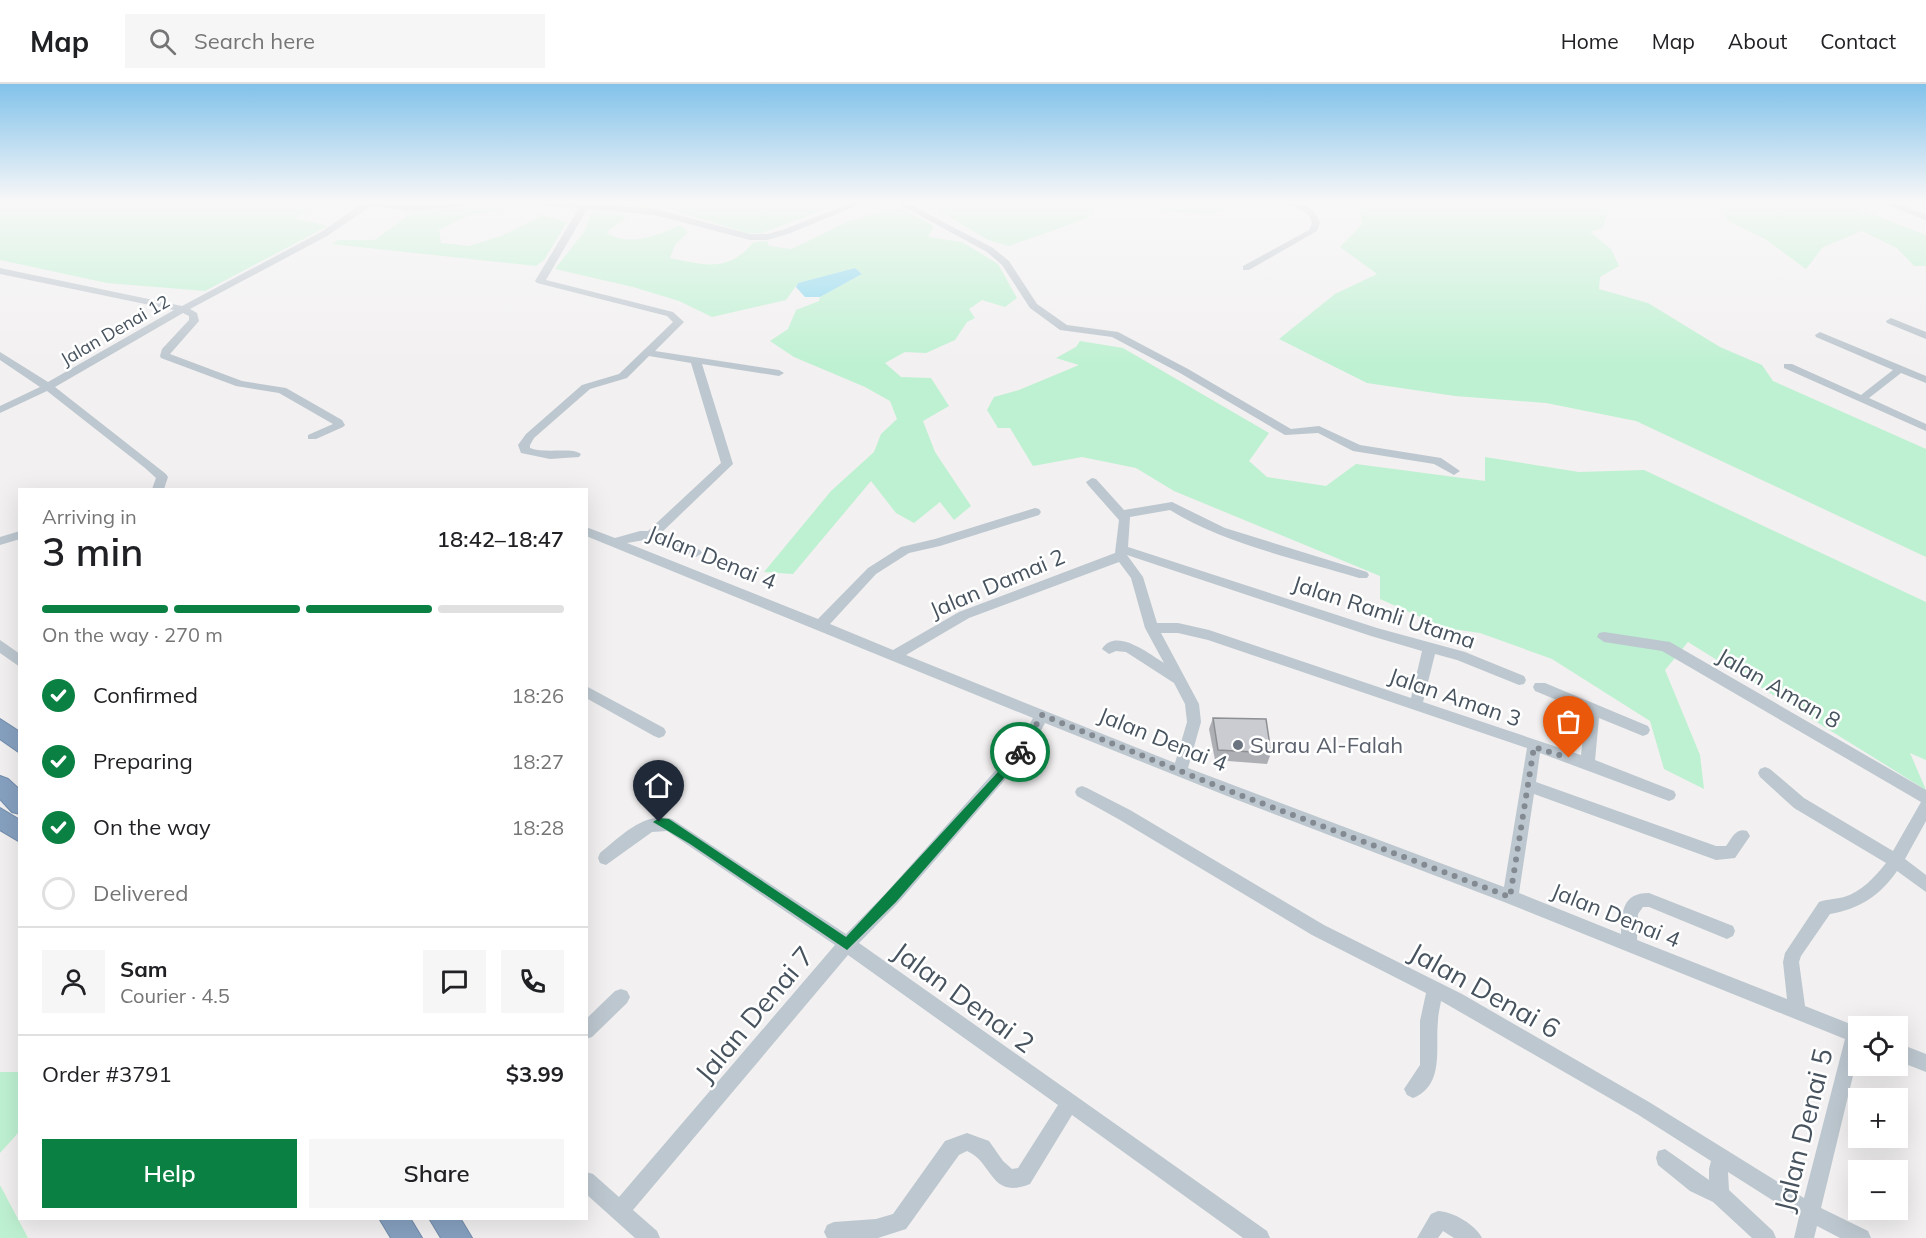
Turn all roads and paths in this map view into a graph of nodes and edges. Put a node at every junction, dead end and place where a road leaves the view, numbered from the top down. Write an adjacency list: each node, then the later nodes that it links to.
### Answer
1 (281, 257): 7 (street, Jalan Denai 12)
2 (555, 257): 11 (street)
3 (998, 257): 24 (street)
4 (1266, 257): 5 (street)
5 (1246, 268)
6 (0, 271): 7 (street)
7 (183, 309): 18 (street, Jalan Denai 12); 22 (street)
8 (1891, 321): 10 (street)
9 (1820, 334): 15 (street)
10 (1926, 336)
11 (648, 353): 13 (street); 23 (street)
12 (0, 355): 18 (street)
13 (696, 361): 16 (street); 30 (street)
14 (1788, 366): 19 (street)
15 (1900, 369): 17 (street); 19 (street)
16 (779, 373)
17 (1926, 380)
18 (48, 387): 20 (street, Jalan Denai 12); 26 (street)
19 (1862, 399): 21 (street)
20 (0, 410)
21 (1926, 428)
22 (312, 437)
23 (575, 454)
24 (1454, 471)
25 (1092, 482): 28 (street)
26 (158, 488)
27 (1035, 512): 37 (street)
28 (1120, 515): 35 (street); 36 (street)
29 (588, 532): 33 (street, Jalan Denai 4)
30 (651, 535): 33 (street); 34 (street)
31 (18, 536): 32 (street)
32 (0, 541)
33 (616, 542): 37 (street, Jalan Denai 4)
34 (696, 552)
35 (1122, 552): 38 (street); 41 (street, Jalan Ramli Utama); 43 (street, Jalan Damai 2)
36 (1363, 574)
37 (820, 626): 43 (street, Jalan Denai 4)
38 (1152, 628): 45 (street); 49 (street, Jalan Aman 3)
39 (1604, 637): 64 (street, Jalan Aman 8)
40 (0, 645): 44 (street)
41 (1430, 647): 46 (street, Jalan Ramli Utama); 49 (street)
42 (1109, 649): 45 (street)
43 (894, 656): 51 (street, Jalan Denai 4)
44 (18, 660)
45 (1180, 680): 58 (street)
46 (1519, 680)
47 (1540, 687): 50 (street)
48 (588, 692): 54 (street)
49 (1416, 704): 56 (street, Jalan Aman 3)
50 (1593, 708): 53 (street); 57 (street)
51 (1042, 715): 58 (street, Jalan Denai 4); 76 (street, Jalan Denai 7)
52 (0, 727): 55 (highway)
53 (1643, 730)
54 (659, 732)
55 (18, 743)
56 (1534, 747): 57 (street, Jalan Aman 3); 61 (street)
57 (1587, 763): 63 (street, Jalan Aman 3)
58 (1180, 770): 73 (street, Jalan Denai 4)
59 (1765, 773): 71 (street)
60 (0, 785): 65 (highway)
61 (1528, 785): 69 (street); 73 (street)
62 (1082, 792): 77 (street, Jalan Denai 6)
63 (1669, 795)
64 (1926, 798)
65 (18, 803)
66 (1926, 807): 71 (street)
67 (0, 818): 68 (highway)
68 (18, 832)
69 (1742, 836)
70 (606, 858): 76 (street, Jalan Denai 2)
71 (1895, 860): 72 (street); 79 (street)
72 (1926, 885)
73 (1510, 897): 75 (street, Jalan Denai 4)
74 (1727, 931): 75 (street)
75 (1629, 944): 79 (street, Jalan Denai 4)
76 (847, 945): 86 (street, Jalan Denai 2); 91 (street, Jalan Denai 7)
77 (1435, 989): 85 (street); 87 (street, Jalan Denai 6)
78 (621, 997): 80 (street)
79 (1797, 1011): 81 (street, Jalan Denai 4)
80 (588, 1029)
81 (1848, 1031)
82 (1908, 1056): 83 (street)
83 (1926, 1063)
84 (1848, 1069): 92 (street, Jalan Denai 5)
85 (1413, 1089)
86 (1068, 1104): 95 (street); 99 (street, Jalan Denai 2)
87 (1722, 1156): 90 (street); 92 (street, Jalan Denai 6)
88 (1665, 1158): 90 (street)
89 (588, 1182): 91 (street)
90 (1720, 1195): 102 (street)
91 (621, 1209): 98 (street)
92 (1810, 1213): 103 (street, Jalan Denai 5); 104 (street, Jalan Denai 6)
93 (394, 1220): 96 (highway)
94 (444, 1220): 97 (highway)
95 (834, 1232)
96 (408, 1238)
97 (458, 1238)
98 (650, 1238)
99 (1260, 1238)
100 (1427, 1238): 101 (street)
101 (1472, 1238)
102 (1766, 1238)
103 (1804, 1238)
104 (1861, 1238)

